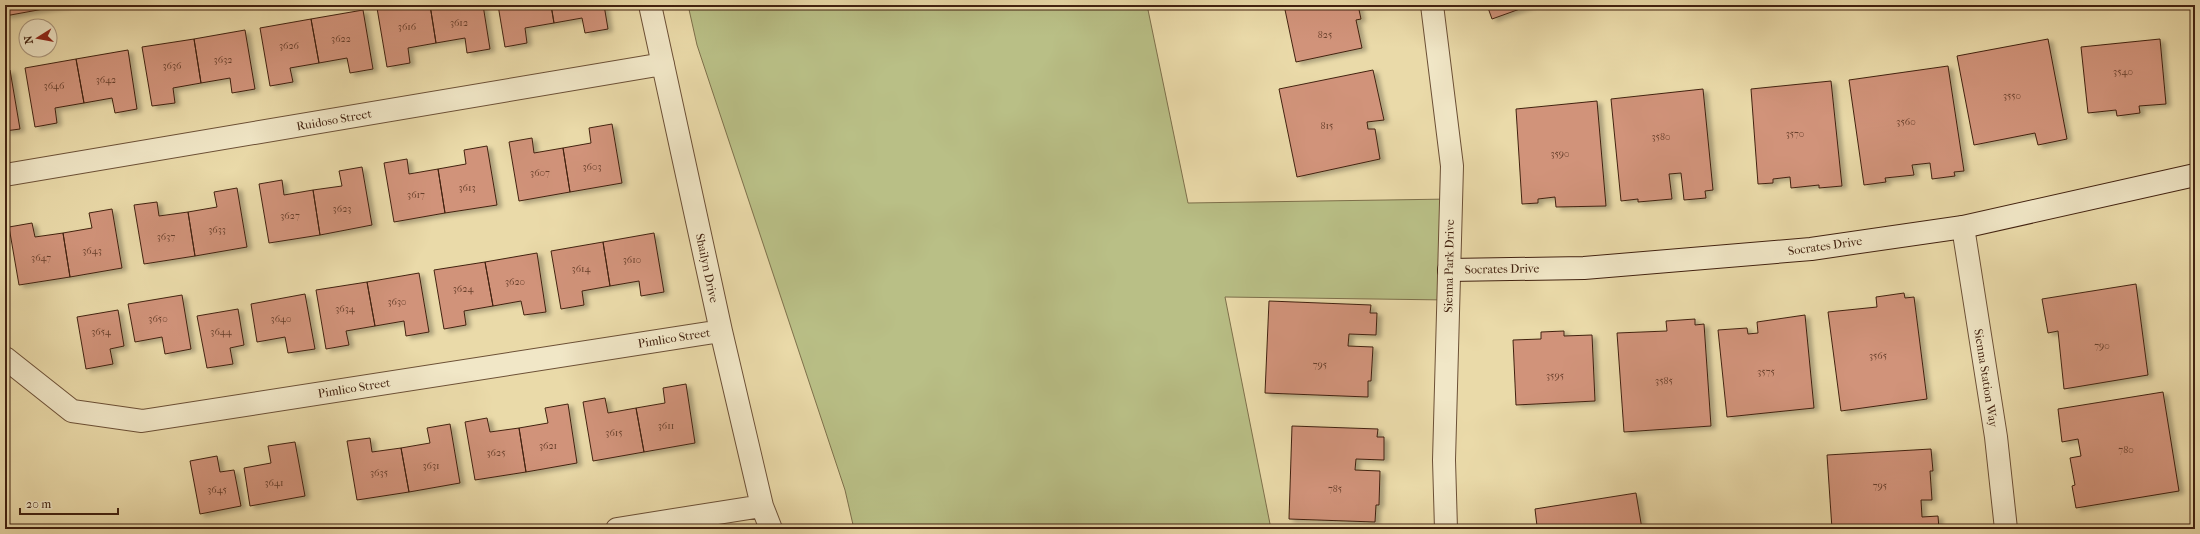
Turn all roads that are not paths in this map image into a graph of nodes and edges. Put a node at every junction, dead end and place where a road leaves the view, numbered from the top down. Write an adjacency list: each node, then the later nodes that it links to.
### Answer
1 (650, 5): 3 (street, Shailyn Drive)
2 (1432, 5): 7 (street, Sienna Park Drive)
3 (663, 64): 5 (street, Ruidoso Street); 8 (street, Shailyn Drive)
4 (2195, 174): 6 (street, Socrates Drive)
5 (5, 175)
6 (1963, 227): 7 (street, Socrates Drive); 14 (street, Sienna Station Way)
7 (1449, 270): 13 (street, Sienna Park Drive)
8 (720, 331): 9 (street, Pimlico Street); 10 (street, Shailyn Drive)
9 (5, 358)
10 (762, 506): 11 (street); 12 (street, Shailyn Drive)
11 (617, 529)
12 (770, 529)
13 (1446, 529)
14 (2006, 529)

